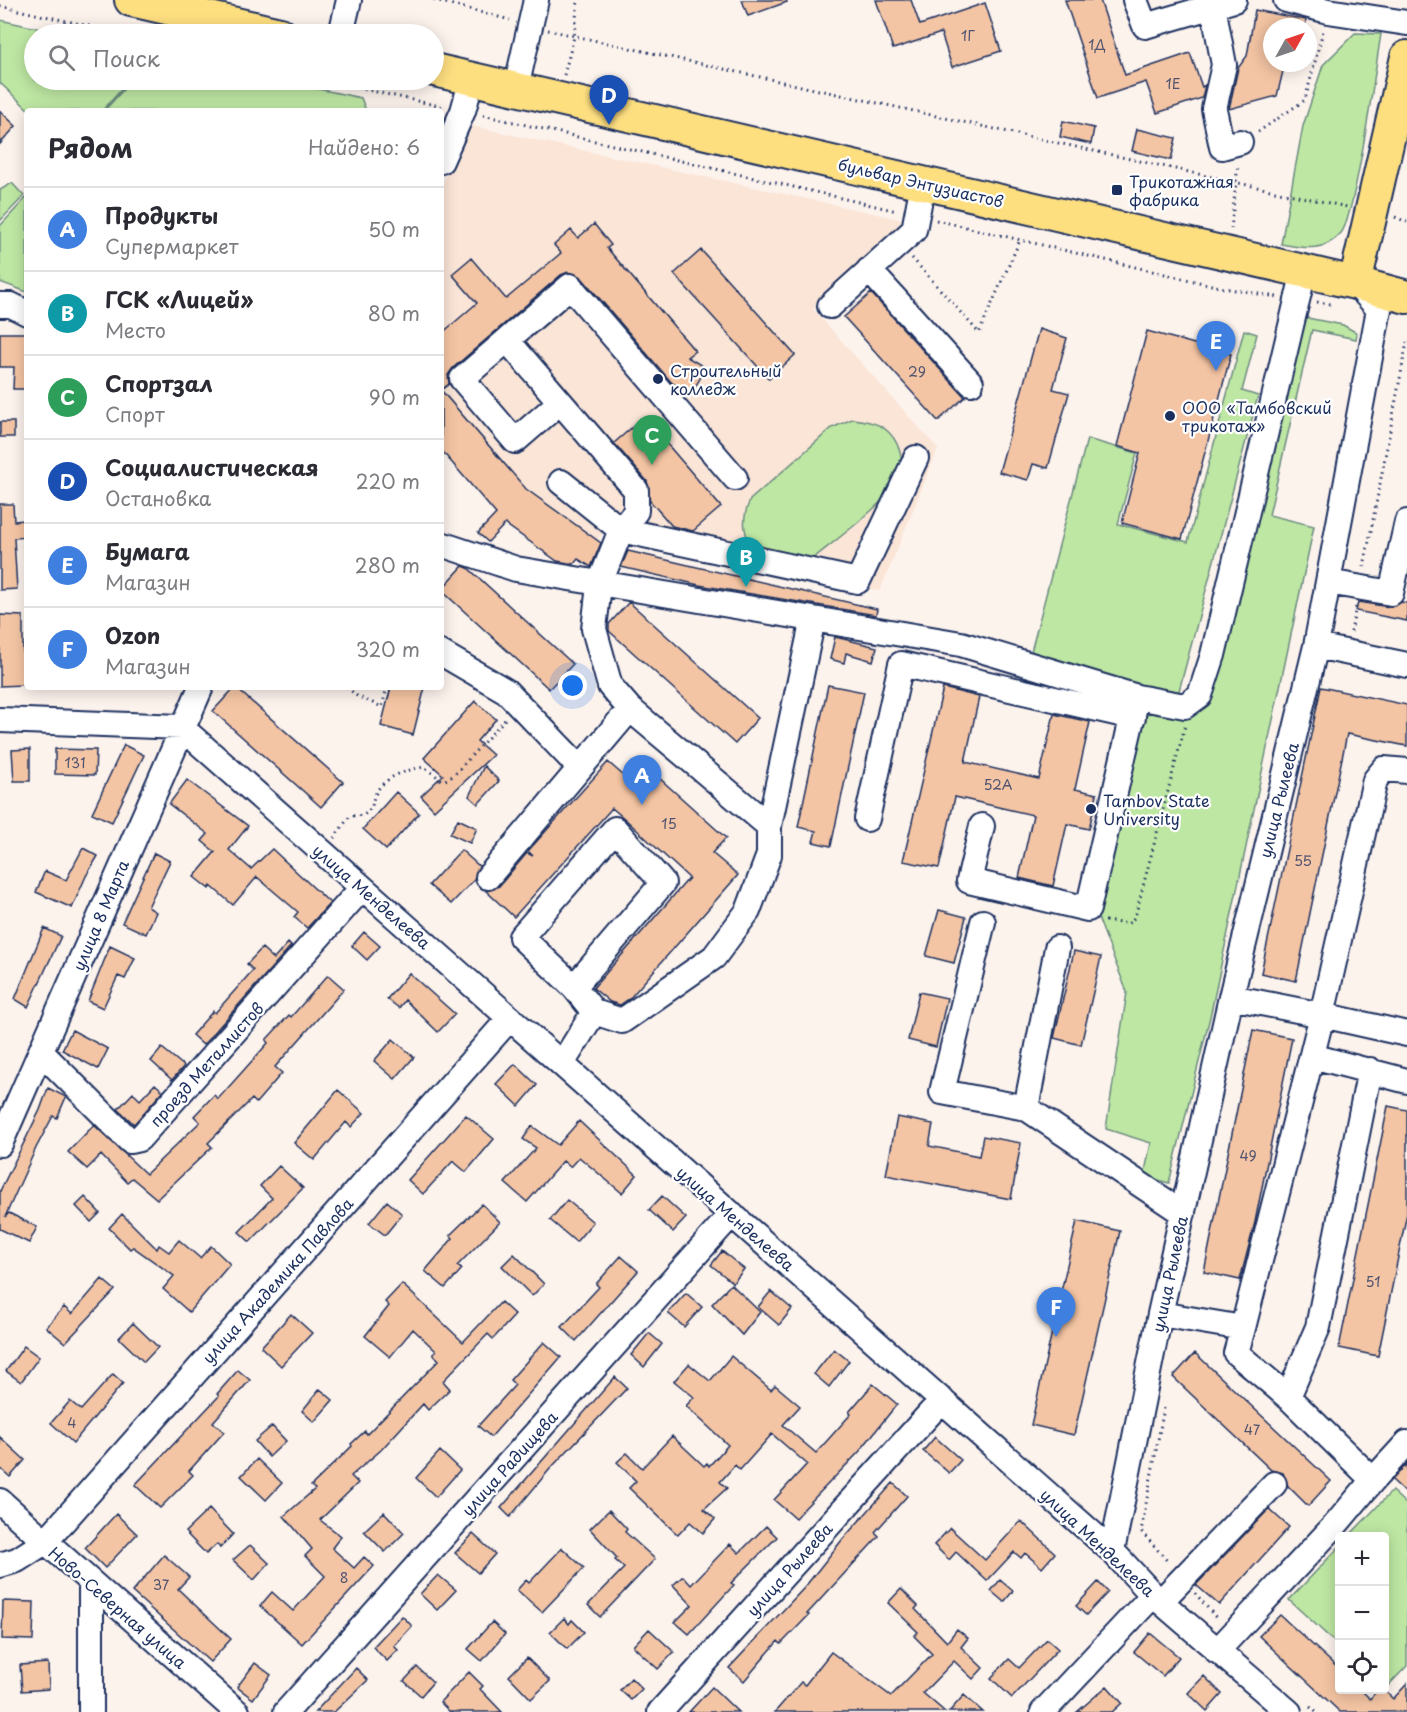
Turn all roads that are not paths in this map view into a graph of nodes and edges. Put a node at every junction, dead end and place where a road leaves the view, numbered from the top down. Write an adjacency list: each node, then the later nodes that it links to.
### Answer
1 (131, 0): 8 (main road)
2 (349, 0): 9 (street)
3 (536, 0): 13 (street)
4 (1135, 0): 6 (street)
5 (1286, 0): 7 (street)
6 (1223, 3): 15 (street)
7 (1407, 23)
8 (236, 24)
9 (343, 24)
10 (1404, 67): 14 (main road); 19 (main road)
11 (444, 72): 12 (main road, бульвар Энтузиастов)
12 (472, 79): 13 (main road, бульвар Энтузиастов); 16 (street)
13 (516, 88): 17 (main road, бульвар Энтузиастов)
14 (1407, 136)
15 (1240, 142)
16 (444, 154)
17 (924, 183): 18 (street); 20 (main road, бульвар Энтузиастов)
18 (869, 270): 23 (street); 26 (street)
19 (1355, 283): 20 (main road, бульвар Энтузиастов); 21 (main road, бульвар Энтузиастов); 34 (street, улица Рылеева)
20 (1300, 286): 42 (street)
21 (1407, 297)
22 (0, 305): 24 (street)
23 (830, 306)
24 (24, 312)
25 (507, 340): 27 (street); 27 (street); 29 (street)
26 (971, 383)
27 (560, 402): 32 (street)
28 (916, 458): 32 (street)
29 (735, 478)
30 (561, 482): 32 (street)
31 (1407, 522): 36 (street)
32 (621, 530): 35 (street)
33 (444, 545): 35 (street)
34 (1328, 582): 36 (street); 38 (street, улица Рылеева)
35 (598, 585): 37 (street); 43 (street)
36 (1399, 594)
37 (813, 619): 42 (street); 49 (street)
38 (1316, 646): 40 (street); 56 (street, улица Рылеева)
39 (444, 655): 46 (street)
40 (1407, 665)
41 (200, 690): 45 (street, улица 8 Марта)
42 (1135, 707): 48 (street); 50 (street)
43 (630, 710): 46 (street); 49 (street)
44 (0, 720): 45 (street)
45 (181, 728): 52 (street, улица Менделеева); 61 (street, улица 8 Марта)
46 (580, 768): 51 (street)
47 (1407, 771): 58 (street)
48 (867, 819)
49 (769, 826): 57 (street)
50 (982, 826)
51 (488, 877)
52 (362, 888): 59 (street, улица Менделеева); 61 (street, проезд Металлистов)
53 (982, 922): 66 (street)
54 (1057, 948): 66 (street)
55 (574, 987): 55 (street); 57 (street)
56 (1231, 997): 58 (street); 68 (street, улица Рылеева)
57 (594, 1012): 63 (street)
58 (1322, 1015): 60 (street); 62 (street)
59 (510, 1018): 63 (street, улица Менделеева); 78 (street, улица Академика Павлова)
60 (1407, 1034)
61 (41, 1052): 67 (street, улица 8 Марта)
62 (1312, 1056): 64 (street); 71 (street)
63 (562, 1064): 69 (street, улица Менделеева)
64 (1370, 1070): 65 (street); 72 (street)
65 (1407, 1081)
66 (1026, 1108): 68 (street)
67 (0, 1144)
68 (1183, 1213): 70 (street, улица Рылеева)
69 (732, 1214): 73 (street, улица Менделеева); 87 (street, улица Радищева)
70 (1160, 1314): 71 (street); 79 (street, улица Рылеева)
71 (1243, 1328): 72 (street)
72 (1288, 1397): 75 (street)
73 (942, 1400): 79 (street, улица Менделеева); 88 (street, улица Рылеева)
74 (1407, 1443): 75 (street)
75 (1373, 1480): 83 (street)
76 (1274, 1484): 82 (street)
77 (0, 1502): 78 (street, Ново-Северная улица)
78 (45, 1542): 80 (street, улица Академика Павлова); 81 (street, Ново-Северная улица)
79 (1113, 1551): 82 (street, улица Менделеева)
80 (0, 1565)
81 (91, 1583): 85 (street); 86 (street, Ново-Северная улица)
82 (1157, 1598): 83 (street, улица Менделеева); 89 (street)
83 (1224, 1643): 84 (street, улица Менделеева)
84 (1298, 1708)
85 (91, 1712)
86 (237, 1712)
87 (286, 1712)
88 (660, 1712)
89 (1043, 1712)

